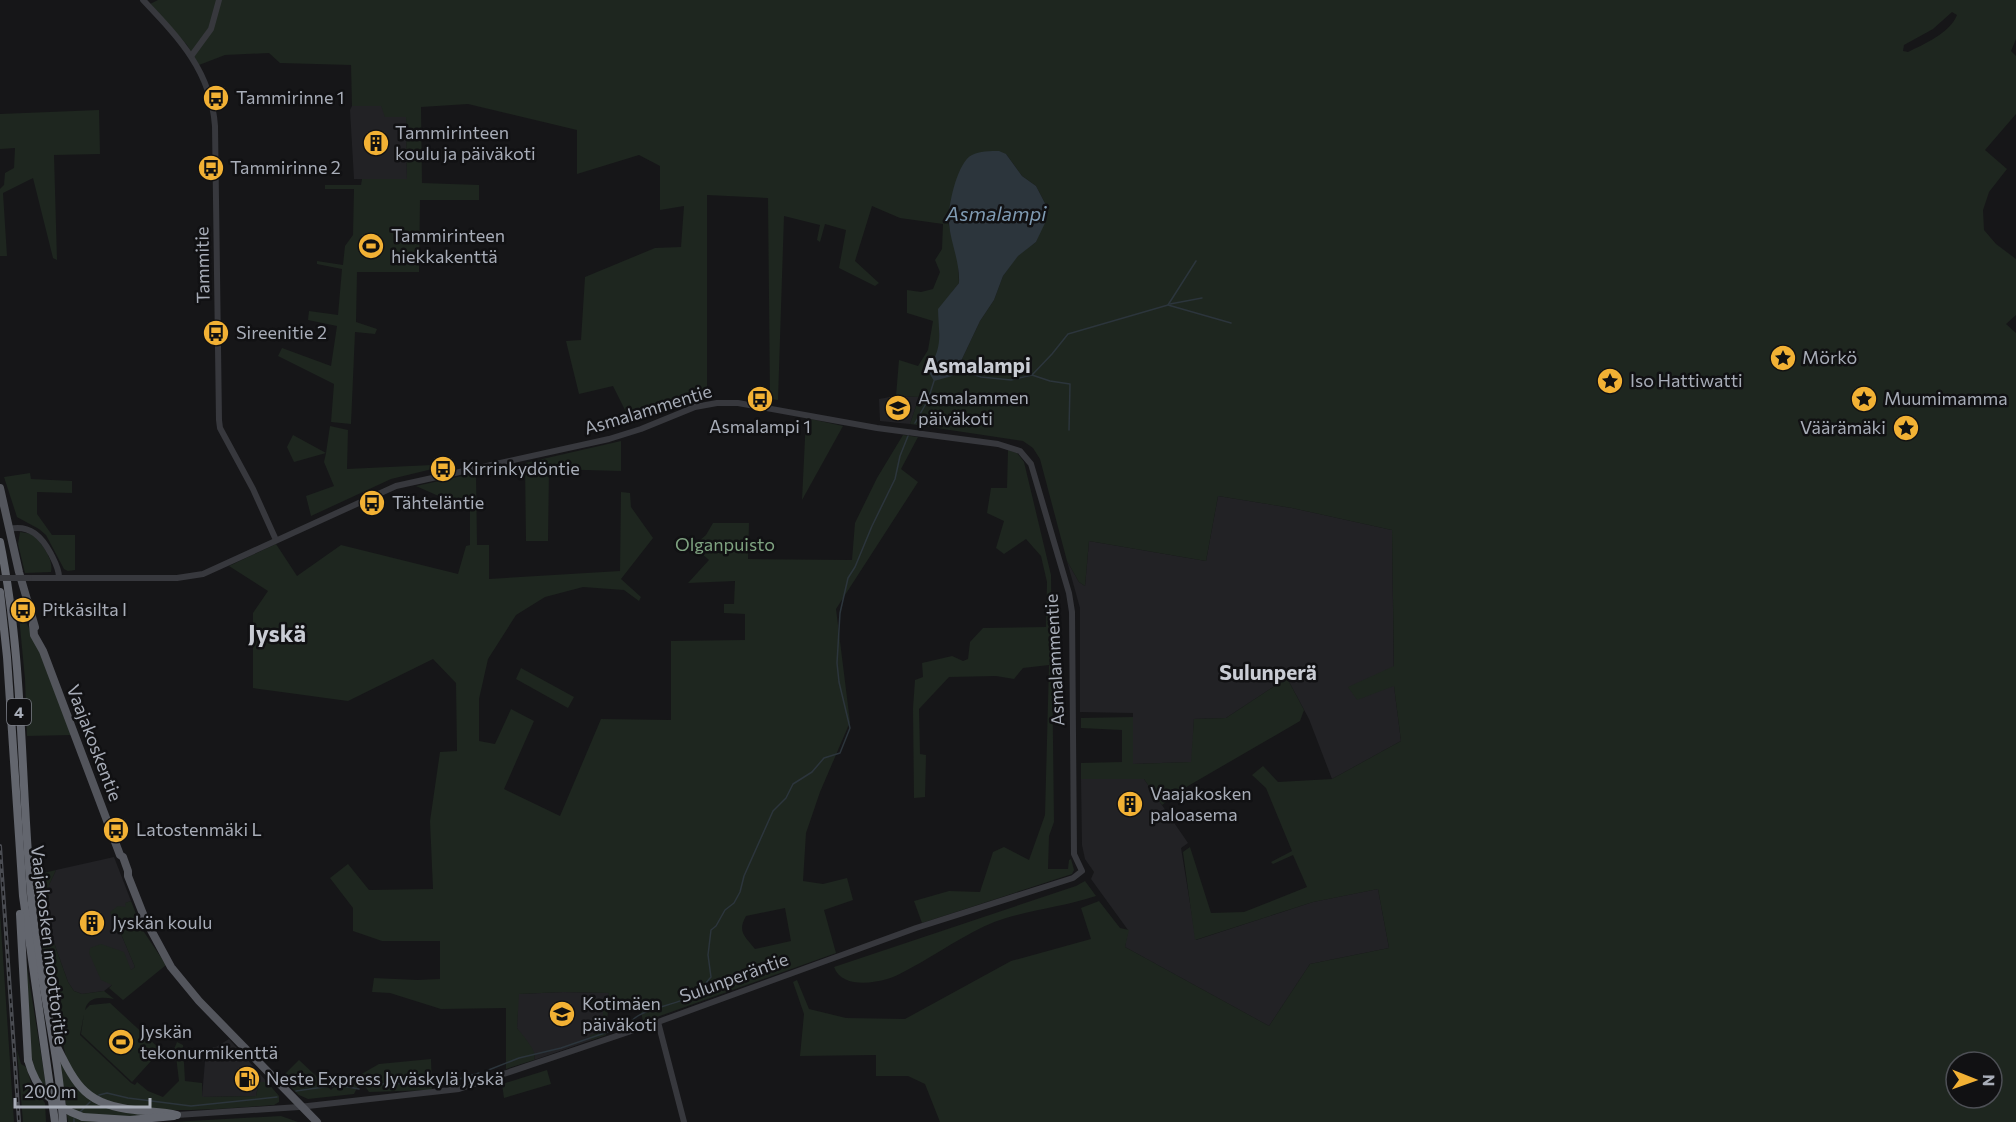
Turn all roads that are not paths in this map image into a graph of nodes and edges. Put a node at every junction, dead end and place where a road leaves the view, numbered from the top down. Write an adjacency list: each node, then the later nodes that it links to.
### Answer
1 (143, 0): 3 (street, Tammitie)
2 (219, 0): 3 (street)
3 (192, 55): 6 (street, Tammitie)
4 (0, 488): 5 (main road, Vaajakoskentie)
5 (9, 529): 8 (street); 15 (main road, Vaajakoskentie)
6 (276, 540): 8 (street, Asmalammentie); 11 (street, Asmalammentie)
7 (0, 542): 14 (highway, Vaajakosken moottoritie / 4)
8 (59, 577): 9 (street, Asmalammentie, bridge)
9 (0, 578)
10 (0, 592): 12 (highway, Vaajakosken moottoritie / 4)
11 (1082, 871): 13 (street, Sulunperäntie)
12 (23, 896): 16 (highway, bridge); 17 (highway, Vaajakosken moottoritie / 4)
13 (658, 1022): 15 (street, Sulunperäntie); 21 (street)
14 (52, 1035): 16 (highway); 18 (highway, Vaajakosken moottoritie / 4)
15 (299, 1107): 16 (street, Sulunperäntie); 19 (main road, Vaajakoskentie); 20 (main road, Vaajakoskentie)
16 (177, 1115)
17 (55, 1122)
18 (63, 1122)
19 (311, 1122)
20 (317, 1122)
21 (684, 1122)

